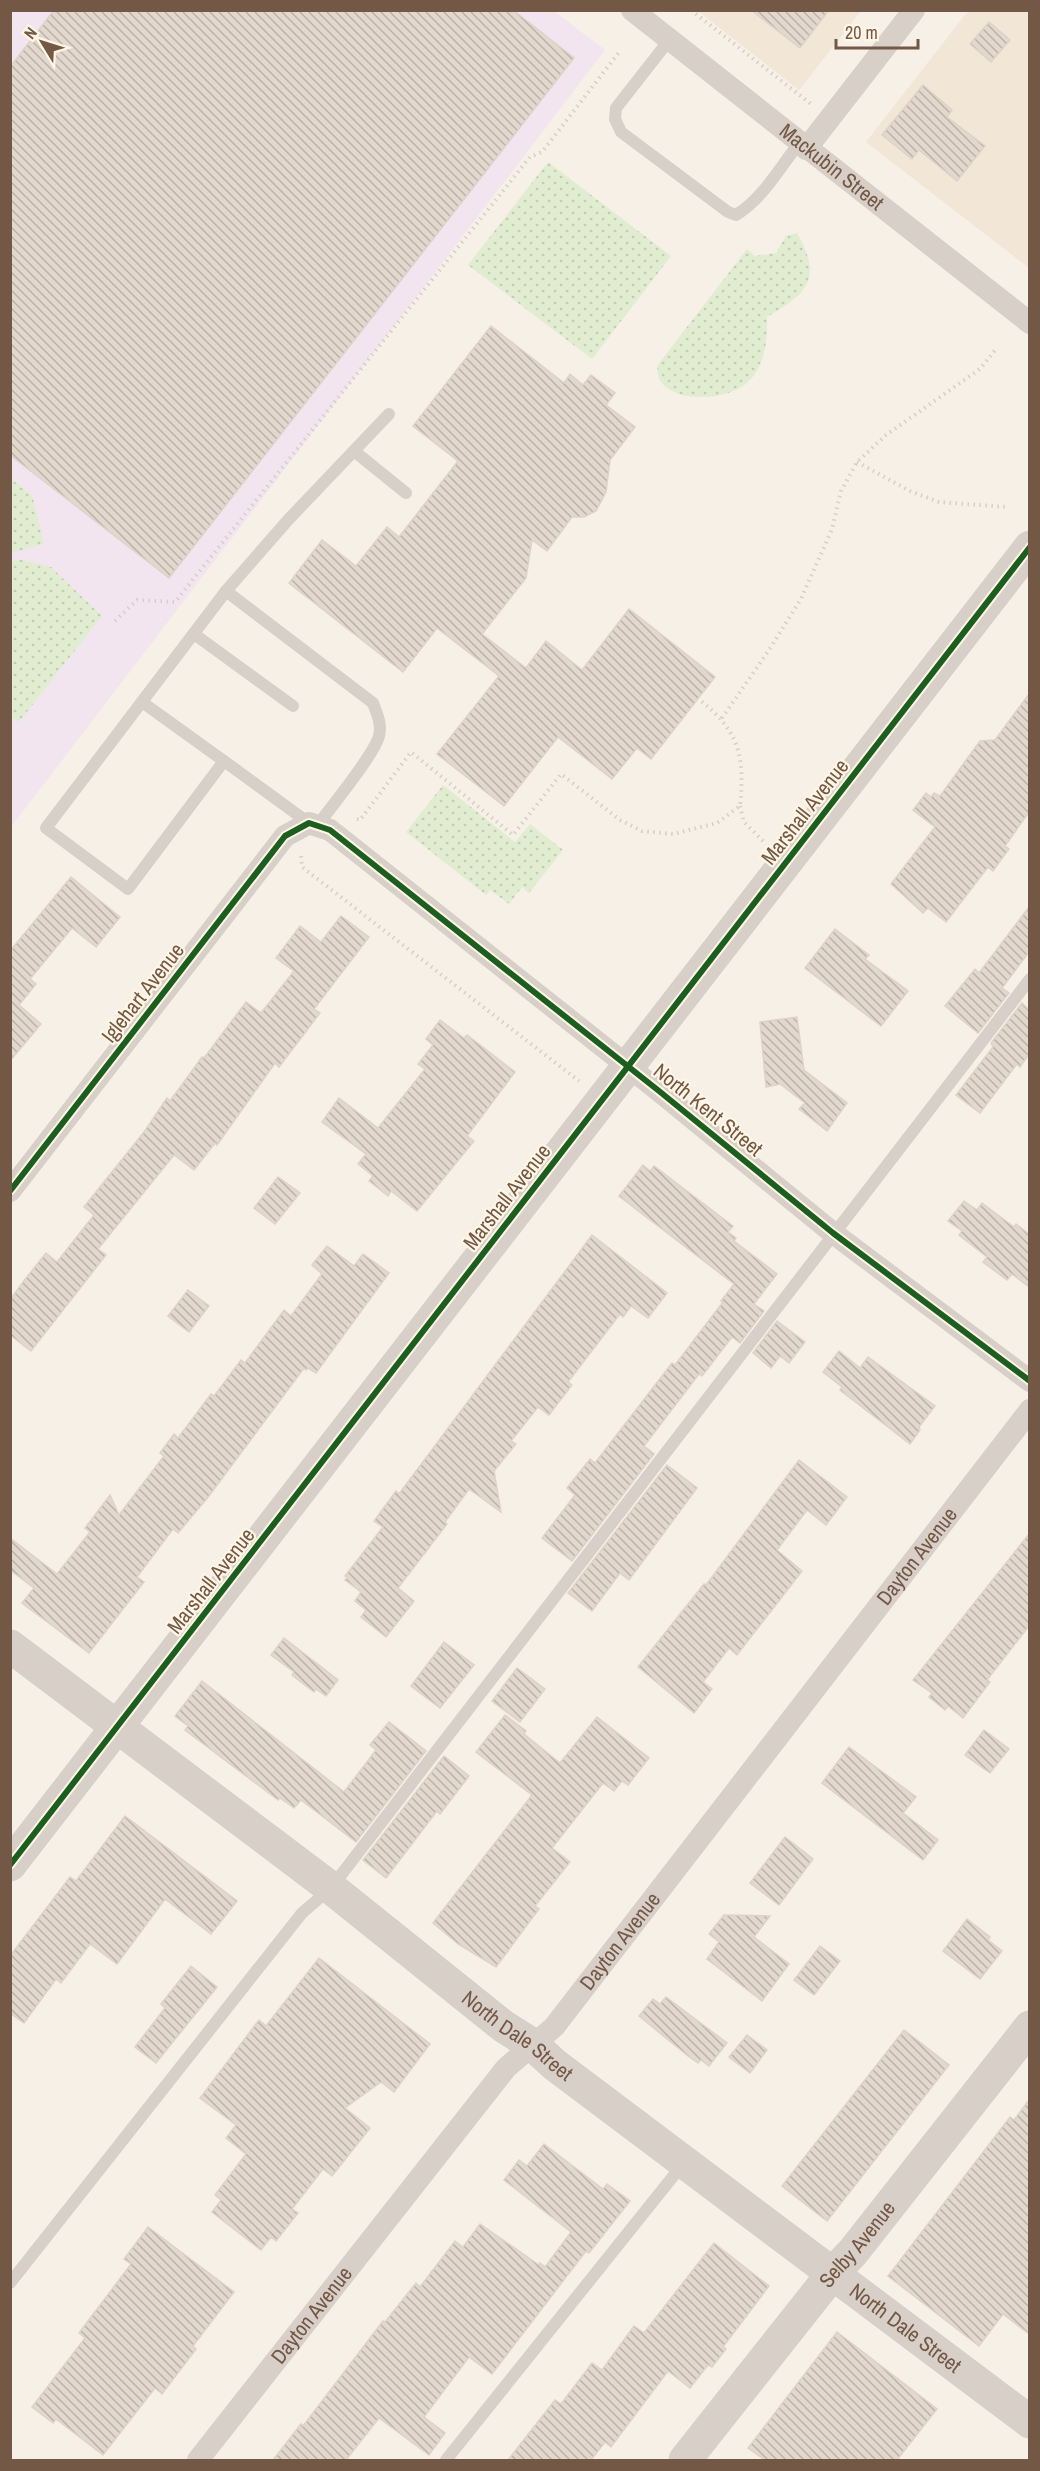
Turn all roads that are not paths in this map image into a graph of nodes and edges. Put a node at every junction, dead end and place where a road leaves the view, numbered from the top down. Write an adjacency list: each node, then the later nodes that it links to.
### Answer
1 (914, 10): 4 (street)
2 (642, 13): 3 (street, Mackubin Street)
3 (670, 39): 4 (street, Mackubin Street); 4 (lane)
4 (803, 146): 5 (street, Mackubin Street)
5 (1029, 323)
6 (389, 414): 7 (lane)
7 (354, 451): 8 (lane); 10 (lane)
8 (406, 494)
9 (1029, 547): 17 (street, Marshall Avenue)
10 (226, 591): 11 (lane); 15 (lane)
11 (194, 634): 12 (lane); 13 (lane)
12 (142, 702): 14 (lane); 14 (lane)
13 (293, 706)
14 (224, 761): 15 (lane)
15 (313, 825): 17 (street, North Kent Street); 18 (street, Iglehart Avenue)
16 (1029, 979): 19 (lane)
17 (629, 1067): 19 (street, North Kent Street); 23 (street, Marshall Avenue)
18 (10, 1191)
19 (833, 1233): 20 (street, North Kent Street); 25 (lane)
20 (1029, 1382)
21 (1029, 1410): 27 (street, Dayton Avenue)
22 (10, 1646): 23 (street, North Dale Street)
23 (118, 1728): 24 (street, Marshall Avenue); 25 (street, North Dale Street)
24 (10, 1865)
25 (331, 1887): 27 (street, North Dale Street); 30 (lane)
26 (1029, 2027): 29 (street, Selby Avenue)
27 (533, 2045): 28 (street, North Dale Street); 32 (street, Dayton Avenue)
28 (685, 2161): 29 (street, North Dale Street); 33 (lane)
29 (833, 2273): 31 (street, North Dale Street); 34 (street, Selby Avenue)
30 (10, 2283)
31 (1029, 2422)
32 (198, 2460)
33 (446, 2460)
34 (685, 2460)

